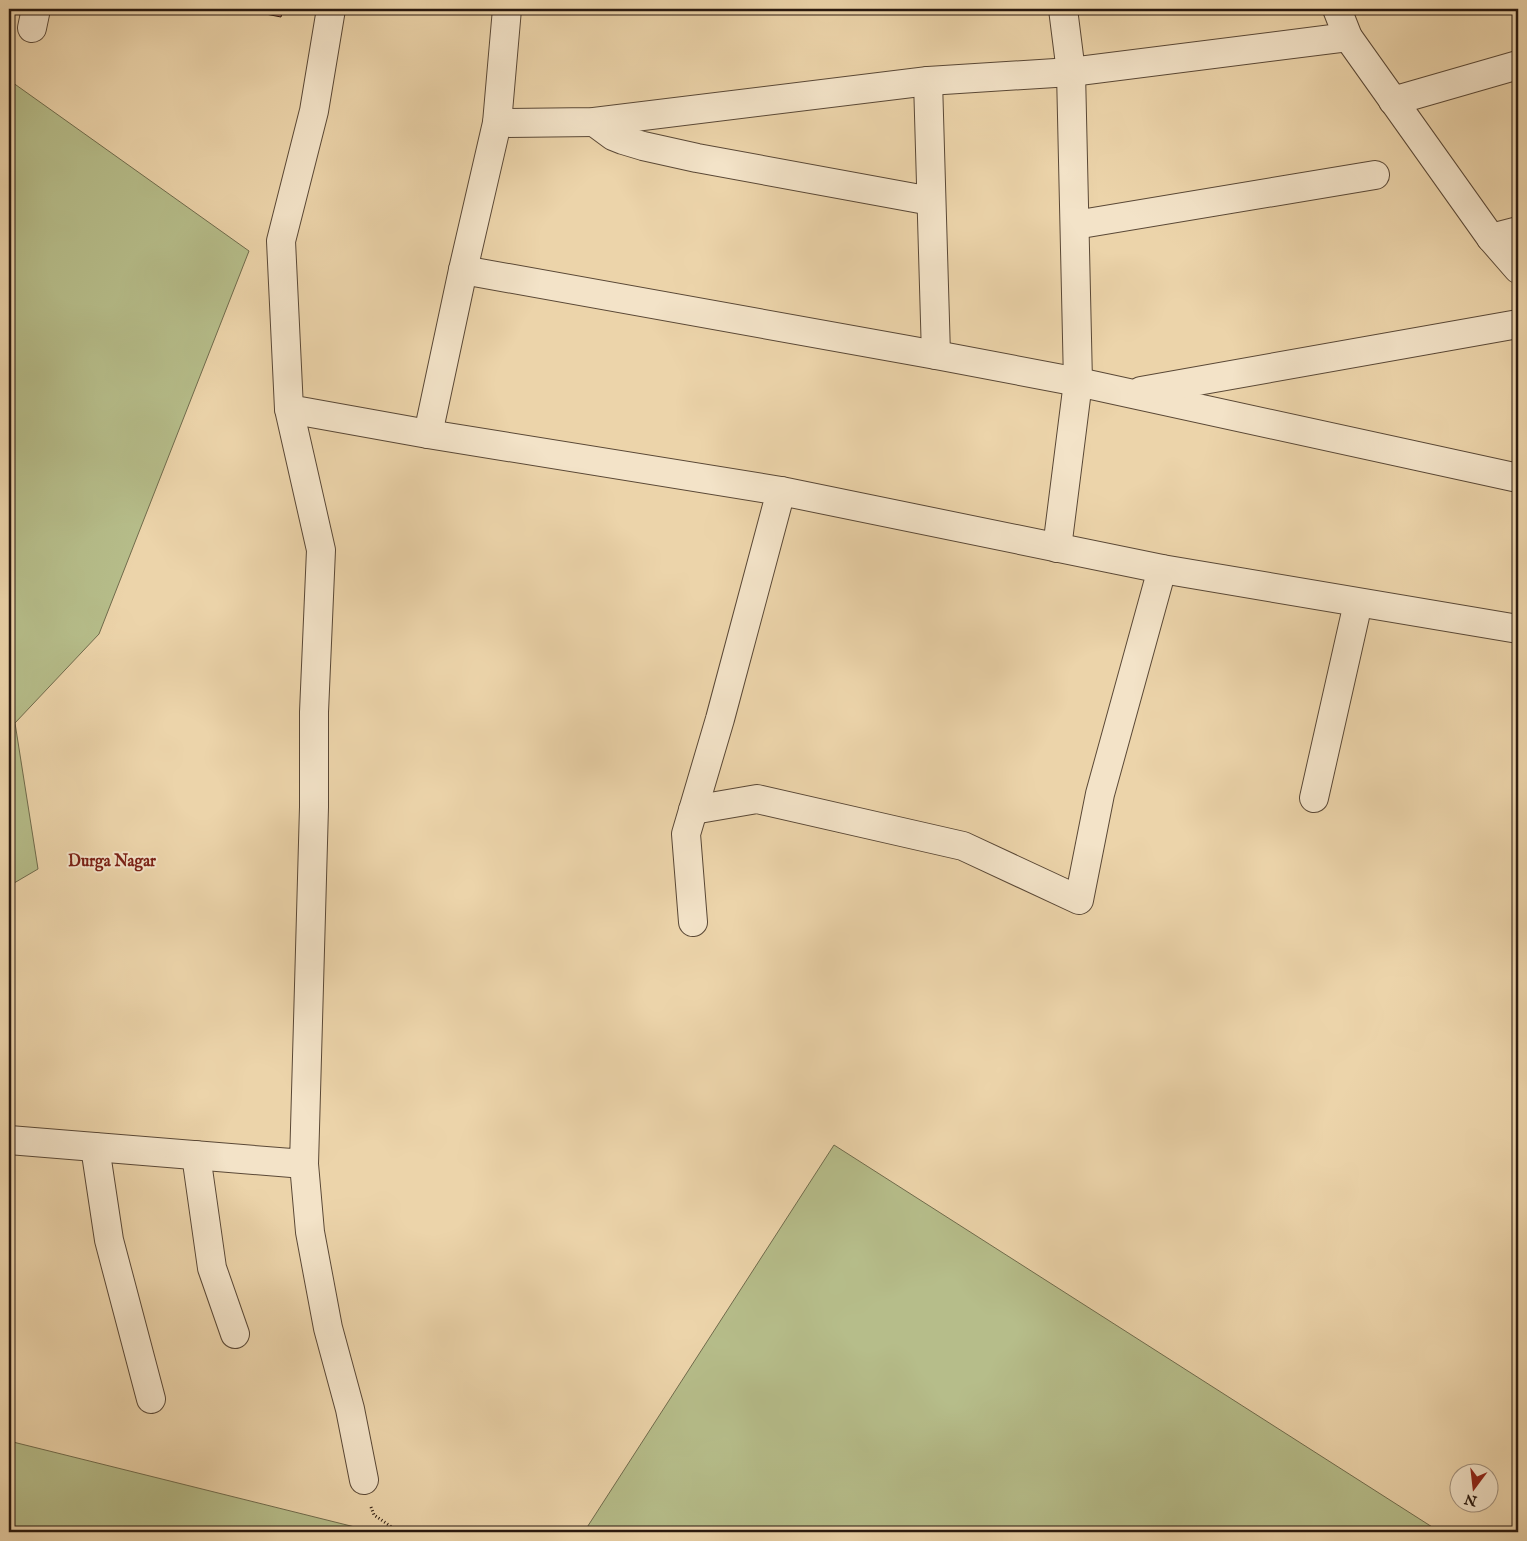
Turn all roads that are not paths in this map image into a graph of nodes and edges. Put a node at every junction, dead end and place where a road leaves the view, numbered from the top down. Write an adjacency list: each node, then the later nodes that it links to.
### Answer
1 (331, 9): 23 (street)
2 (507, 9): 11 (street)
3 (1063, 9): 7 (street)
4 (1336, 9): 5 (street)
5 (1348, 37): 7 (street); 9 (street)
6 (1518, 65): 9 (street)
7 (1071, 72): 8 (street); 14 (street)
8 (928, 82): 10 (street); 13 (street)
9 (1393, 101): 16 (street)
10 (594, 122): 11 (street); 13 (street)
11 (497, 123): 18 (street)
12 (1375, 176): 14 (street)
13 (931, 201): 20 (street)
14 (1074, 225): 21 (street)
15 (1518, 231): 16 (street)
16 (1490, 238): 17 (street)
17 (1518, 269)
18 (463, 270): 20 (street); 24 (street)
19 (1518, 324): 22 (street)
20 (936, 355): 21 (street)
21 (1078, 382): 22 (street); 27 (street)
22 (1128, 393): 25 (street)
23 (290, 409): 24 (street); 37 (street)
24 (428, 434): 26 (street)
25 (1518, 478)
26 (781, 491): 27 (street); 32 (street)
27 (1057, 548): 28 (street)
28 (1162, 569): 29 (street); 32 (street)
29 (1358, 602): 30 (street); 31 (street)
30 (1518, 630)
31 (1314, 798)
32 (693, 810): 33 (street)
33 (693, 922)
34 (9, 1140): 35 (street)
35 (96, 1147): 36 (street); 39 (street)
36 (196, 1155): 37 (street); 38 (street)
37 (304, 1164): 40 (street)
38 (235, 1334)
39 (151, 1399)
40 (364, 1480)

